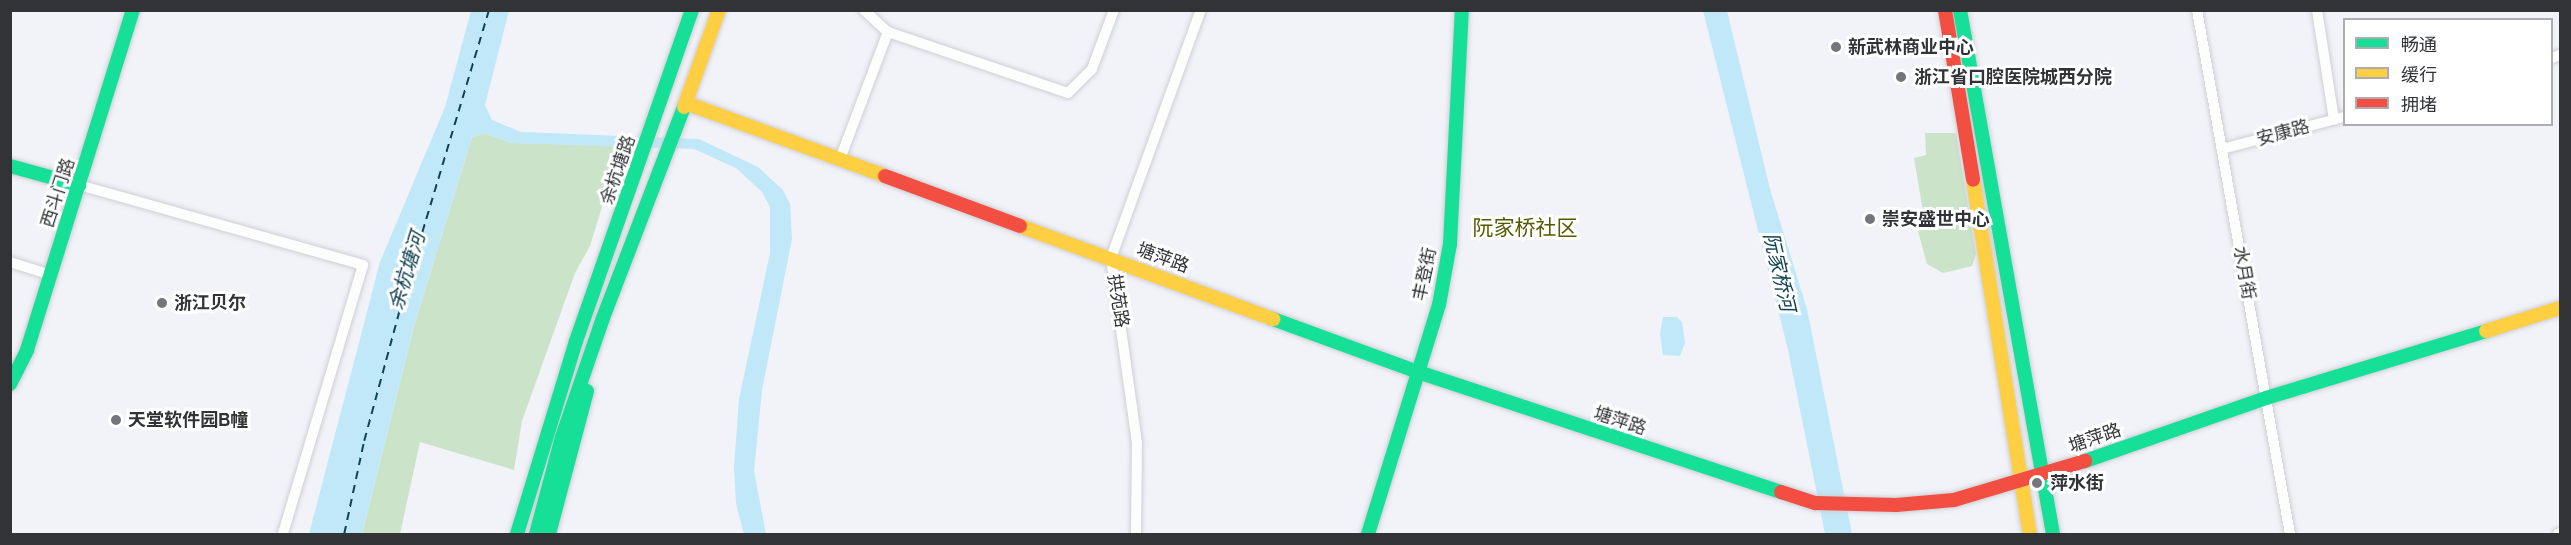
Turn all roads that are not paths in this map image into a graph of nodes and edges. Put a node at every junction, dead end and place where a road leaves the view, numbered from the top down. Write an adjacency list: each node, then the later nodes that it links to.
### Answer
1 (133, 10): 18 (street, 西斗门路)
2 (692, 10): 24 (street, 余杭塘路)
3 (719, 10): 13 (street)
4 (864, 10): 12 (street)
5 (1114, 10): 12 (street)
6 (1201, 10): 19 (street, 拱苑路)
7 (1462, 10): 25 (street, 丰登街)
8 (1945, 10): 29 (street)
9 (1960, 10): 28 (street)
10 (2197, 10): 15 (street, 水月街)
11 (2316, 10): 14 (street)
12 (888, 32): 16 (street)
13 (686, 103): 16 (street, 塘萍路); 23 (street)
14 (2339, 118): 15 (street, 安康路)
15 (2222, 149): 27 (street, 水月街)
16 (840, 159): 19 (street, 塘萍路)
17 (10, 166): 18 (street)
18 (79, 185): 21 (street, 西斗门路); 30 (street)
19 (1111, 258): 25 (street, 塘萍路); 35 (street, 拱苑路)
20 (10, 262): 21 (street)
21 (51, 275): 26 (street, 西斗门路)
22 (2560, 308): 27 (street, 塘萍路)
23 (603, 318): 33 (street); 34 (street)
24 (576, 341): 31 (street, 余杭塘路); 32 (street, 余杭塘路)
25 (1415, 371): 29 (street, 塘萍路); 36 (street, 丰登街)
26 (10, 384)
27 (2266, 398): 28 (street, 塘萍路); 39 (street, 水月街)
28 (2043, 475): 29 (street, 塘萍路); 38 (street)
29 (2020, 481): 37 (street)
30 (282, 534)
31 (507, 534)
32 (518, 534)
33 (536, 534)
34 (549, 534)
35 (1136, 534)
36 (1368, 534)
37 (2030, 534)
38 (2053, 534)
39 (2290, 534)

